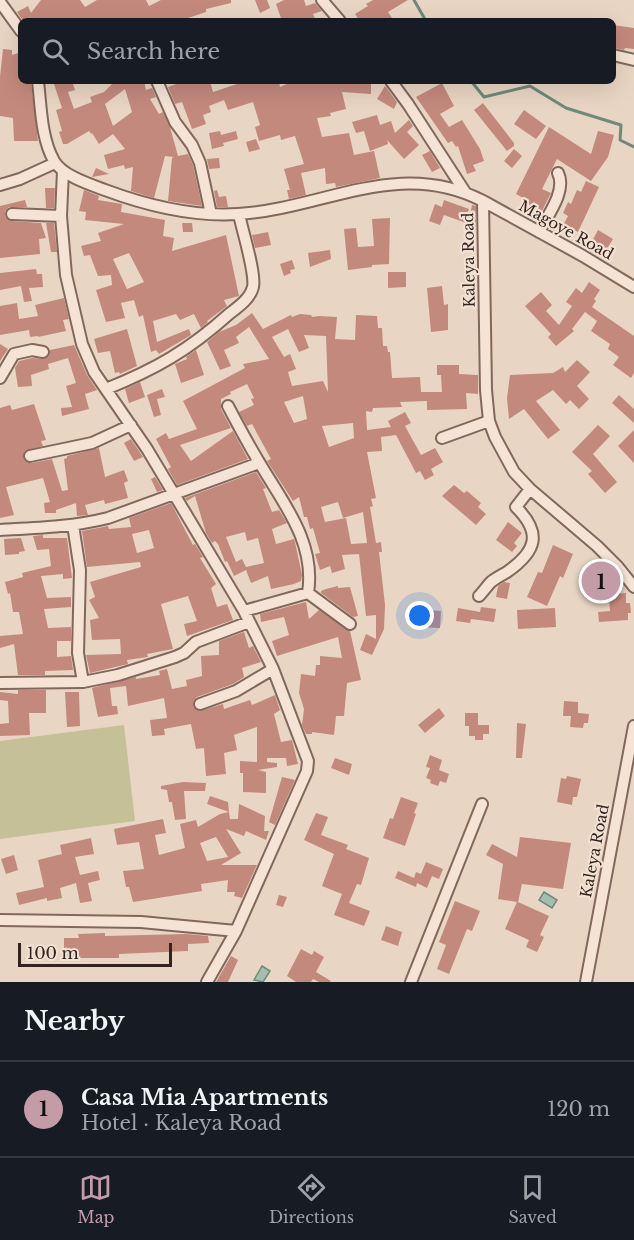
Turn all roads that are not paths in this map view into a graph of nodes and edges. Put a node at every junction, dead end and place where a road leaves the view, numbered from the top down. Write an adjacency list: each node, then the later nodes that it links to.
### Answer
1 (322, 0): 3 (street)
2 (0, 2): 4 (street)
3 (337, 18)
4 (18, 27)
5 (616, 56): 6 (street)
6 (634, 60)
7 (38, 84): 10 (street)
8 (158, 84): 16 (street)
9 (393, 84): 13 (street)
10 (59, 167): 12 (street); 16 (street, Kaleya Road); 18 (street)
11 (558, 173): 19 (street)
12 (0, 185)
13 (465, 192): 14 (street, Kaleya Road); 17 (street, Kaleya Road)
14 (483, 201): 19 (street, Magoye Road); 25 (street, Kaleya Road)
15 (12, 214): 18 (street)
16 (211, 214): 17 (street, Kaleya Road)
17 (239, 214): 23 (street)
18 (61, 216): 23 (street)
19 (539, 232): 20 (street, Magoye Road)
20 (634, 287)
21 (43, 352): 22 (street)
22 (0, 378)
23 (106, 389): 26 (street)
24 (228, 406): 29 (street)
25 (489, 421): 27 (street); 30 (street, Kaleya Road)
26 (132, 425): 28 (street); 31 (street)
27 (442, 438)
28 (30, 456)
29 (259, 463): 31 (street); 35 (street)
30 (530, 489): 34 (street, Kaleya Road); 36 (street)
31 (173, 495): 32 (street); 37 (street)
32 (73, 525): 33 (street); 41 (street)
33 (0, 530)
34 (634, 587)
35 (308, 593): 37 (street); 39 (street)
36 (479, 596)
37 (244, 611): 38 (street)
38 (249, 622): 40 (street); 41 (street)
39 (350, 624)
40 (273, 669): 43 (street); 47 (street)
41 (82, 682): 42 (street)
42 (0, 683)
43 (200, 704)
44 (634, 726): 50 (street, Kaleya Road)
45 (482, 804): 49 (street)
46 (0, 920): 47 (street)
47 (236, 931): 48 (street)
48 (207, 982)
49 (411, 982)
50 (586, 982)

